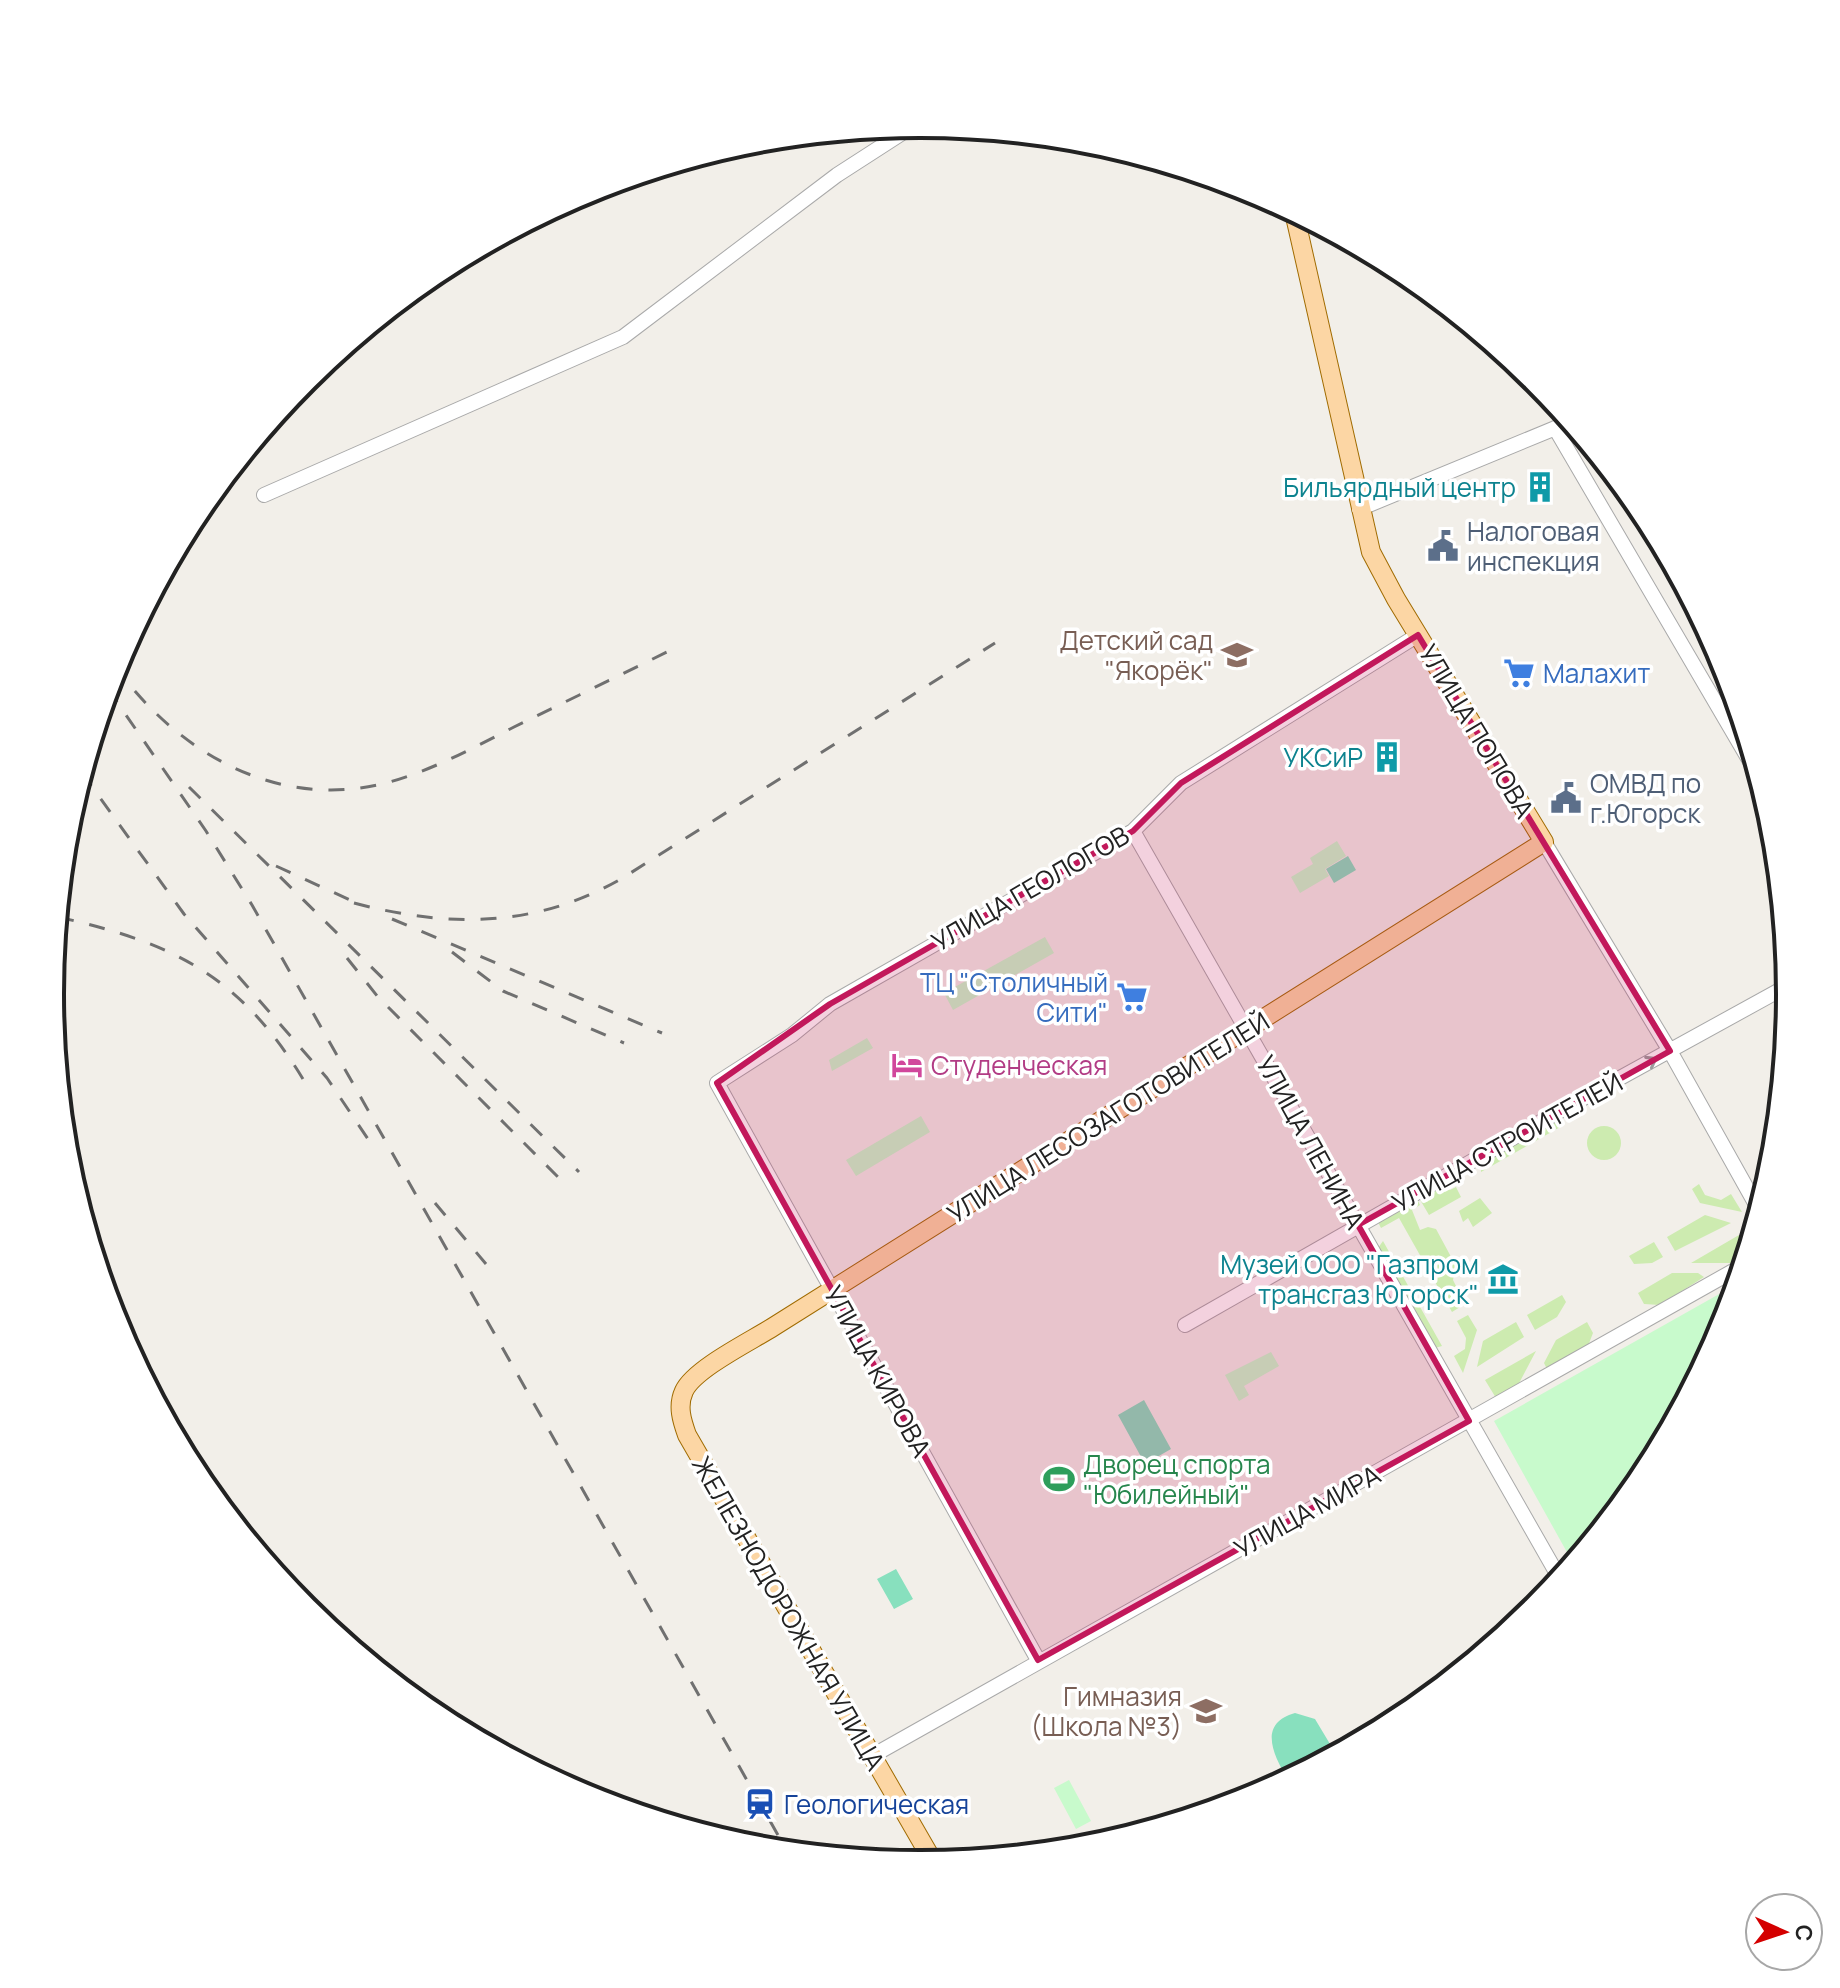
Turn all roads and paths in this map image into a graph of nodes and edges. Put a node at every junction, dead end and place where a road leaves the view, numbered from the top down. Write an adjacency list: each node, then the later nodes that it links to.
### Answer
1 (893, 139): 5 (street)
2 (1297, 225): 6 (main road, УЛИЦА ПОПОВА)
3 (1560, 426): 4 (street)
4 (1555, 428): 6 (street); 8 (street)
5 (264, 495)
6 (1359, 509): 7 (main road, УЛИЦА ПОПОВА)
7 (1418, 635): 9 (street, УЛИЦА ГЕОЛОГОВ); 10 (main road, УЛИЦА ПОПОВА)
8 (1737, 739)
9 (1133, 831): 12 (street, УЛИЦА ЛЕНИНА); 14 (street, УЛИЦА ГЕОЛОГОВ)
10 (1544, 842): 12 (main road, УЛИЦА ЛЕСОЗАГОТОВИТЕЛЕЙ); 13 (street, УЛИЦА ПОПОВА)
11 (1776, 992): 13 (street, УЛИЦА СТРОИТЕЛЕЙ)
12 (1247, 1029): 16 (street, УЛИЦА ЛЕНИНА); 18 (main road, УЛИЦА ЛЕСОЗАГОТОВИТЕЛЕЙ)
13 (1670, 1051): 15 (street, УЛИЦА ПОПОВА); 16 (street, УЛИЦА СТРОИТЕЛЕЙ, one-way to 13)
14 (717, 1083): 18 (street, УЛИЦА КИРОВА)
15 (1752, 1197)
16 (1358, 1225): 19 (street, УЛИЦА СТРОИТЕЛЕЙ); 21 (street, УЛИЦА ЛЕНИНА)
17 (1729, 1273): 21 (street, УЛИЦА МИРА)
18 (833, 1290): 20 (main road, УЛИЦА ЛЕСОЗАГОТОВИТЕЛЕЙ); 23 (street, УЛИЦА КИРОВА)
19 (1185, 1325)
20 (681, 1400): 24 (main road, ЖЕЛЕЗНОДОРОЖНАЯ УЛИЦА)
21 (1469, 1421): 22 (street, УЛИЦА ЛЕНИНА); 23 (street, УЛИЦА МИРА)
22 (1554, 1569)
23 (1038, 1660): 24 (street, УЛИЦА МИРА)
24 (872, 1756): 25 (main road, ЖЕЛЕЗНОДОРОЖНАЯ УЛИЦА)
25 (926, 1850)

